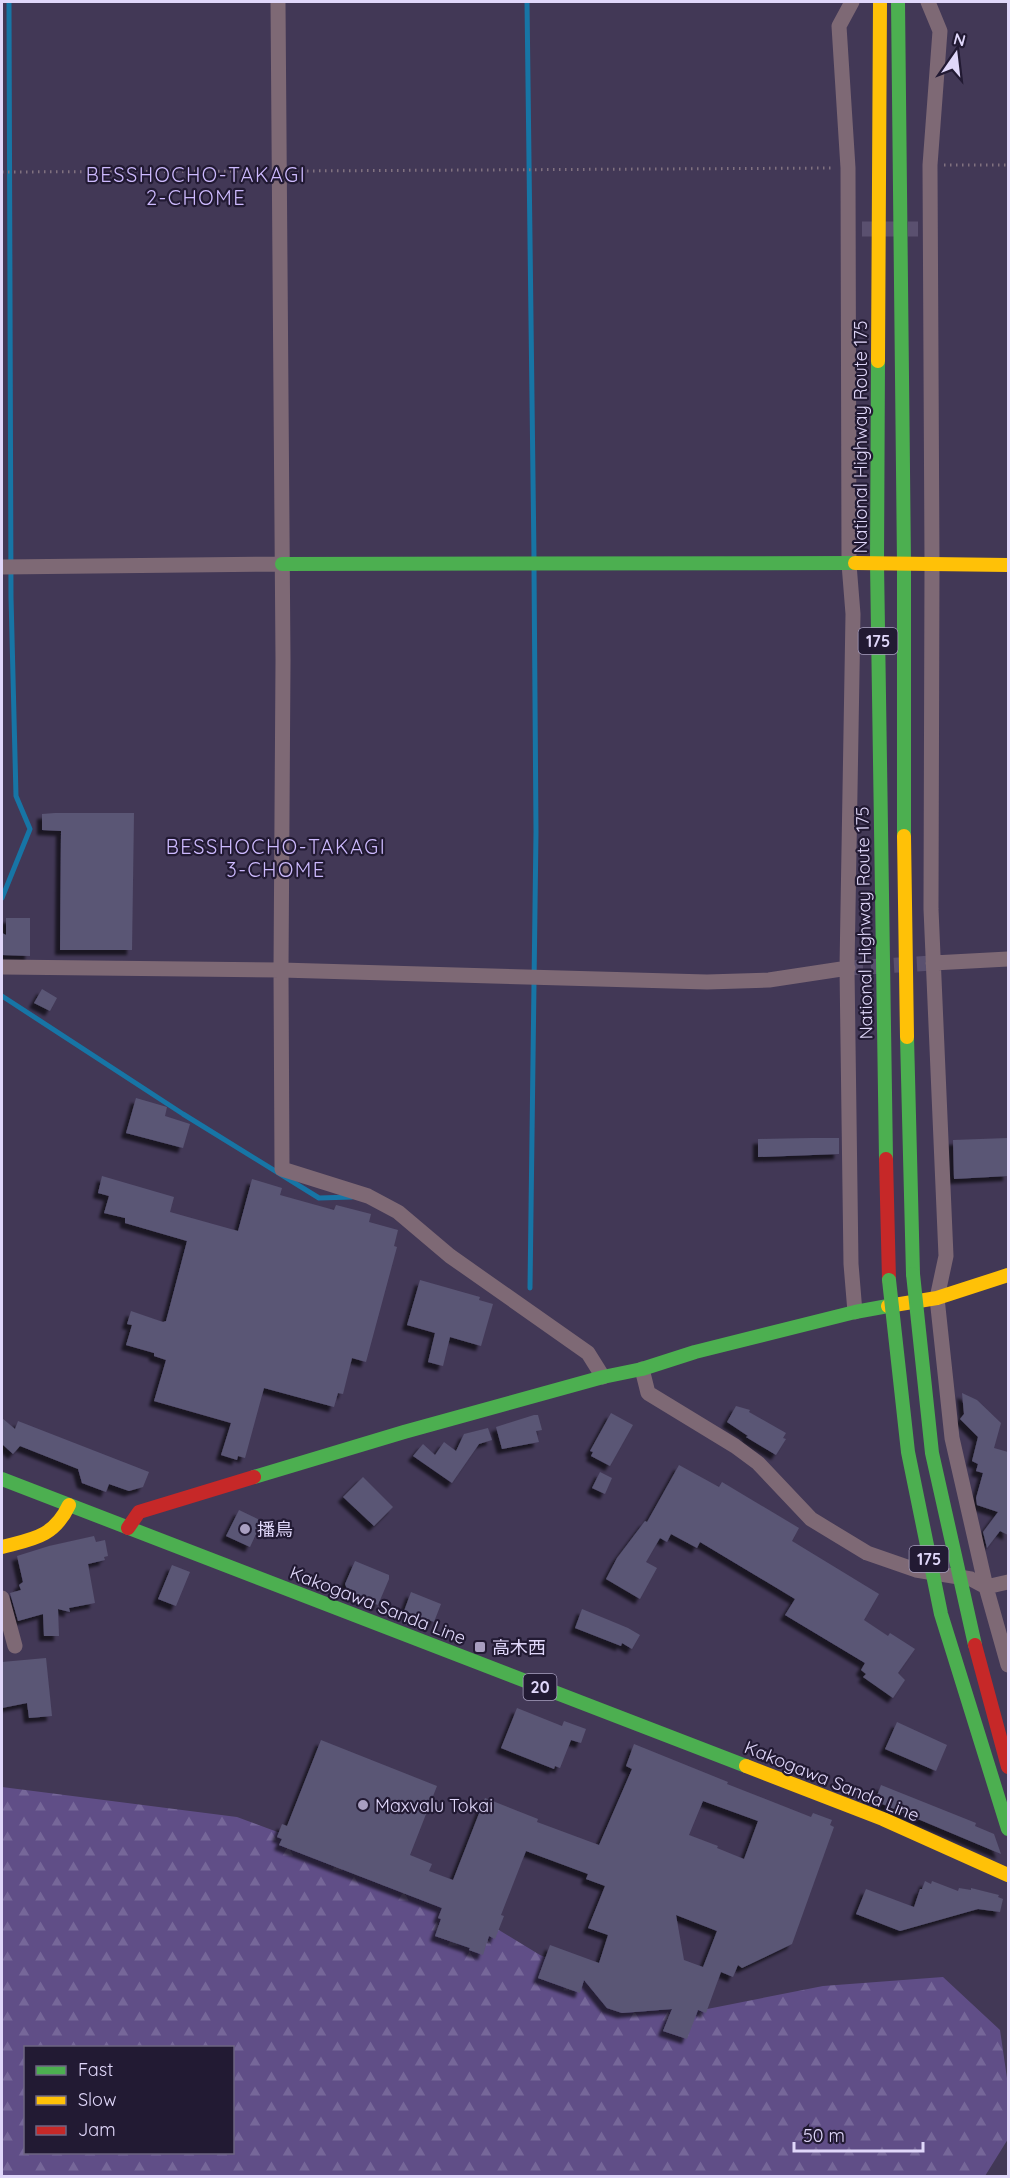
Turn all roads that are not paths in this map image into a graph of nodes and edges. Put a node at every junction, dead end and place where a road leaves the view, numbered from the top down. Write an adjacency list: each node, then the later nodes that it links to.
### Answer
1 (278, 2): 7 (street)
2 (852, 2): 8 (street)
3 (880, 2): 6 (main road, National Highway Route 175 / 175)
4 (898, 2): 9 (main road, 175)
5 (928, 2): 10 (street)
6 (877, 563): 8 (main road); 9 (main road); 33 (main road, National Highway Route 175 / 175, bridge)
7 (282, 564): 8 (main road); 12 (street); 17 (street)
8 (849, 564): 16 (street)
9 (904, 564): 10 (main road); 32 (main road, 175, bridge)
10 (932, 564): 11 (main road); 14 (street)
11 (1008, 565)
12 (2, 567)
13 (1008, 959): 14 (street)
14 (933, 963): 19 (street)
15 (2, 967): 17 (street)
16 (848, 968): 17 (street); 20 (street)
17 (281, 970): 22 (street)
18 (1008, 1275): 19 (main road)
19 (937, 1298): 20 (main road); 28 (street)
20 (855, 1312): 21 (main road)
21 (642, 1369): 22 (main road); 28 (street)
22 (603, 1377): 25 (main road)
23 (2, 1479): 24 (main road, Kakogawa Sanda Line / 20)
24 (69, 1505): 25 (main road, Kakogawa Sanda Line / 20); 26 (main road)
25 (128, 1528): 34 (main road, Kakogawa Sanda Line / 20)
26 (2, 1547)
27 (1008, 1582): 28 (street)
28 (986, 1587): 31 (street)
29 (2, 1598): 30 (street)
30 (15, 1646)
31 (1008, 1665)
32 (1008, 1767)
33 (1008, 1829)
34 (1008, 1875)

